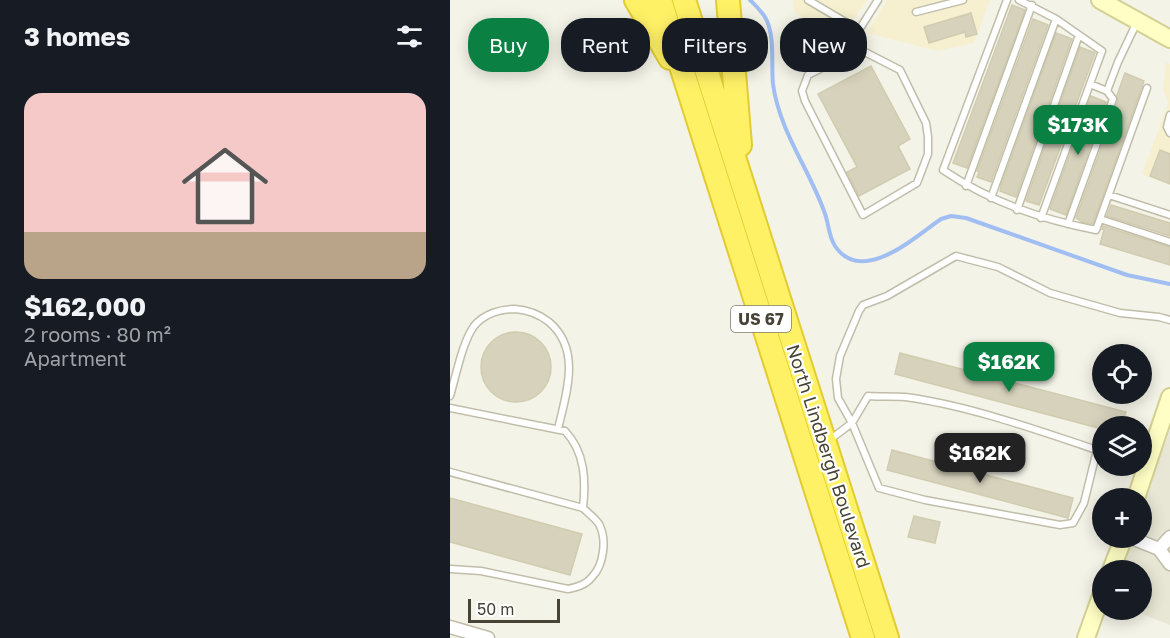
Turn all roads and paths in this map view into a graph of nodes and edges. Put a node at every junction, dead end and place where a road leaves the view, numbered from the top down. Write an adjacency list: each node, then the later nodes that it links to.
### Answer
1 (636, 0): 20 (highway)
2 (660, 0): 20 (highway, North Lindbergh Boulevard / US 67)
3 (684, 0): 26 (highway, North Lindbergh Boulevard / US 67)
4 (728, 0): 26 (highway)
5 (808, 0): 13 (lane)
6 (878, 0): 14 (lane)
7 (963, 0): 12 (lane)
8 (1007, 0): 27 (lane)
9 (1019, 0): 11 (lane)
10 (1100, 0): 16 (street)
11 (1032, 6): 15 (lane); 27 (lane)
12 (916, 12)
13 (839, 18)
14 (867, 18)
15 (1056, 19): 17 (lane); 29 (lane)
16 (1137, 21): 18 (street); 23 (lane)
17 (1080, 35): 21 (lane); 30 (lane)
18 (1170, 39)
19 (860, 49): 19 (lane)
20 (685, 81): 54 (highway, North Lindbergh Boulevard / US 67)
21 (1090, 84): 23 (lane); 32 (lane)
22 (1148, 88): 28 (lane)
23 (1107, 91): 34 (lane)
24 (1170, 115): 25 (lane)
25 (1170, 133)
26 (742, 183): 42 (highway, North Lindbergh Boulevard / US 67)
27 (966, 186): 29 (lane)
28 (1109, 195): 31 (lane); 33 (lane)
29 (990, 198): 30 (lane)
30 (1017, 210): 32 (lane)
31 (1170, 214)
32 (1041, 218): 34 (lane)
33 (1100, 219): 34 (lane); 35 (lane)
34 (1068, 224)
35 (1170, 242)
36 (1170, 320): 40 (lane)
37 (450, 396): 41 (lane)
38 (1170, 397): 44 (street)
39 (450, 408): 41 (lane)
40 (852, 423): 40 (lane); 42 (lane)
41 (558, 429): 45 (lane)
42 (825, 443): 55 (highway, North Lindbergh Boulevard / US 67)
43 (450, 472): 45 (lane)
44 (1139, 488)
45 (582, 508): 50 (lane)
46 (1170, 537): 48 (street)
47 (1152, 546): 48 (street)
48 (1159, 549): 49 (street)
49 (1170, 564)
50 (450, 568)
51 (1092, 620): 56 (street)
52 (450, 627): 53 (street)
53 (488, 638)
54 (863, 638)
55 (887, 638)
56 (1086, 638)

